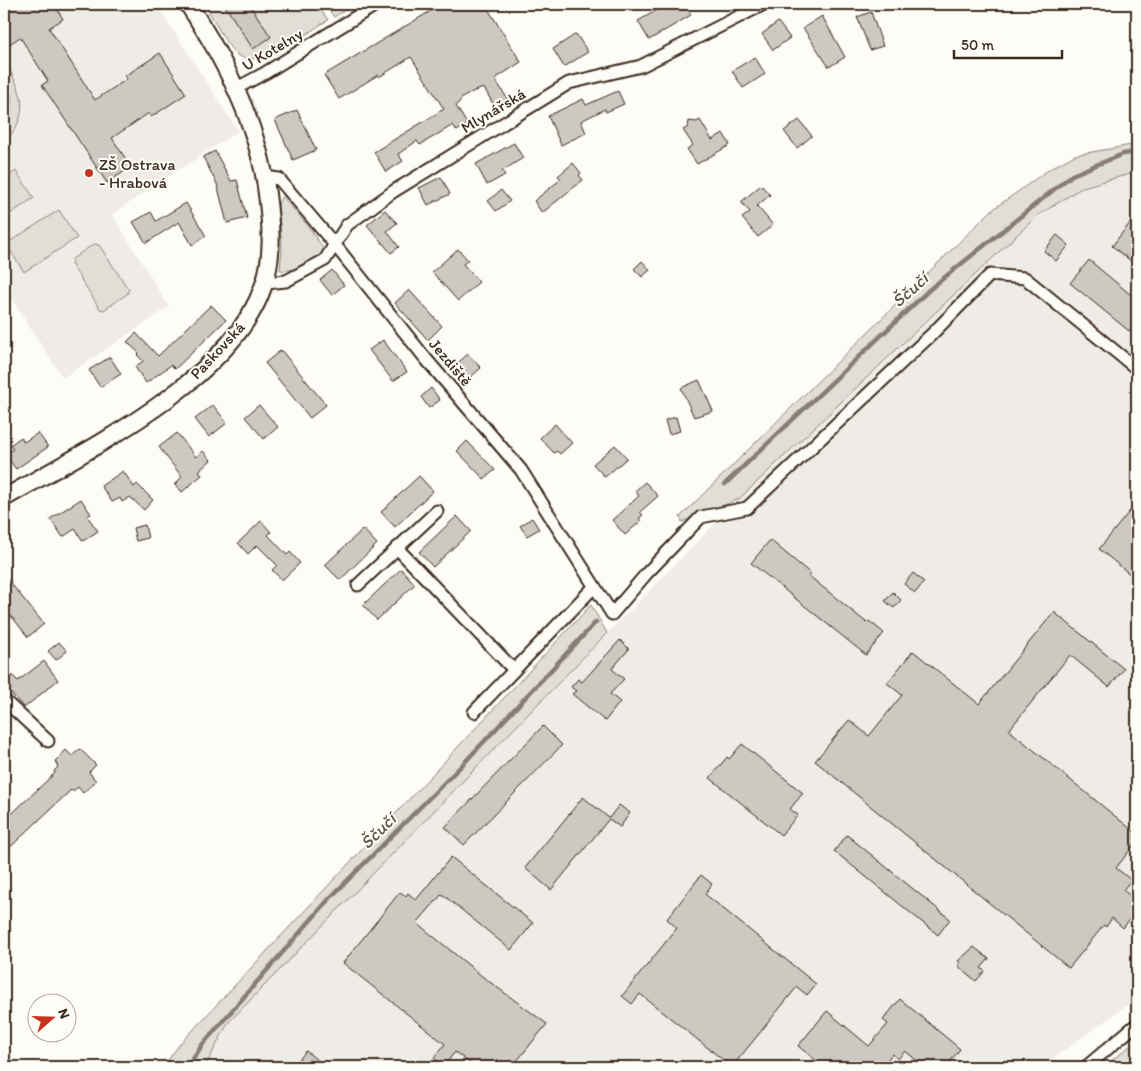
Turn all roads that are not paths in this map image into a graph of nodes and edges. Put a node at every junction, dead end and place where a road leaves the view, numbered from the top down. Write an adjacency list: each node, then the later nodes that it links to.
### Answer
1 (188, 4): 4 (main road, Paskovská)
2 (377, 4): 4 (street, U Kotelny)
3 (764, 4): 6 (street, Mlynářská)
4 (235, 89): 5 (main road, Paskovská)
5 (265, 177): 6 (street, Jezdiště); 7 (main road, Paskovská)
6 (335, 245): 7 (street, Mlynářská); 13 (street, Jezdiště)
7 (265, 283): 9 (main road, Paskovská)
8 (1137, 369): 13 (street, Jezdiště)
9 (4, 498)
10 (437, 511): 11 (street)
11 (398, 548): 12 (street); 14 (street)
12 (358, 585)
13 (594, 587): 14 (street)
14 (514, 670): 16 (street)
15 (4, 700): 17 (street)
16 (474, 712)
17 (48, 741)
18 (1137, 1024): 19 (street)
19 (1086, 1067)

